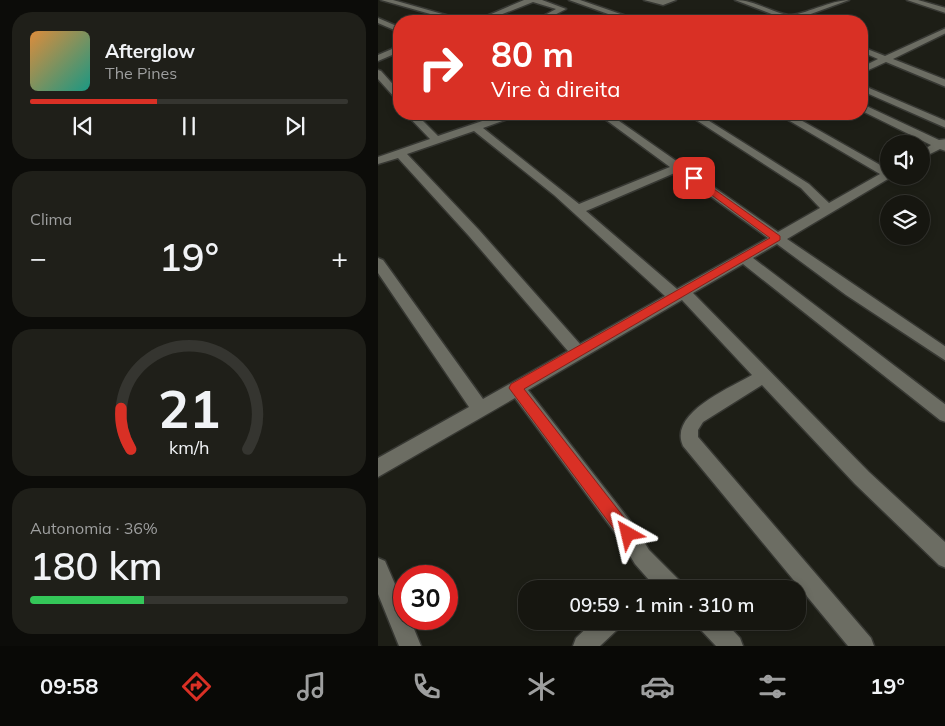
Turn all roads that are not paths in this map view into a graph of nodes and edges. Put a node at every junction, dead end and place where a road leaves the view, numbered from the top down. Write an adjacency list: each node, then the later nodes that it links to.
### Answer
1 (386, 0): 11 (street); 14 (street)
2 (530, 0): 15 (street)
3 (535, 0): 16 (street)
4 (573, 0): 17 (street)
5 (648, 0): 6 (street)
6 (672, 0)
7 (739, 0): 18 (street)
8 (818, 0): 12 (street)
9 (845, 0): 12 (street)
10 (912, 0): 13 (street)
11 (378, 3)
12 (833, 4): 19 (street)
13 (946, 11)
14 (441, 15)
15 (494, 15)
16 (550, 15)
17 (619, 15)
18 (780, 15)
19 (806, 15)
20 (378, 20): 21 (street)
21 (393, 27)
22 (946, 30): 26 (street)
23 (393, 52): 25 (street)
24 (868, 52): 26 (street)
25 (378, 58)
26 (886, 59): 27 (street); 29 (street)
27 (868, 67)
28 (378, 73): 30 (street)
29 (946, 84)
30 (393, 90)
31 (868, 91): 38 (street)
32 (868, 110): 41 (street)
33 (417, 120): 40 (street)
34 (486, 120): 39 (street)
35 (612, 120): 45 (street)
36 (701, 120): 48 (street)
37 (794, 120): 46 (street)
38 (946, 125)
39 (476, 127): 40 (street); 49 (street)
40 (437, 140): 43 (street)
41 (943, 145): 42 (street)
42 (930, 151)
43 (400, 154): 44 (street); 54 (street)
44 (378, 161)
45 (680, 167): 49 (street); 50 (street)
46 (880, 169)
47 (880, 179): 48 (street)
48 (828, 209): 50 (street)
49 (577, 210): 53 (street)
50 (777, 238): 51 (street); 55 (street)
51 (742, 257): 53 (street); 59 (street)
52 (378, 263): 58 (street)
53 (680, 295): 54 (street); 56 (street)
54 (578, 352): 57 (street)
55 (946, 355)
56 (765, 375): 61 (street); 69 (street)
57 (516, 388): 58 (street); 63 (street)
58 (480, 408): 60 (street)
59 (946, 415)
60 (378, 468)
61 (946, 558)
62 (378, 568): 66 (street)
63 (661, 580)
64 (601, 630): 67 (street)
65 (717, 630): 68 (street)
66 (410, 646)
67 (584, 646)
68 (732, 646)
69 (864, 646)

